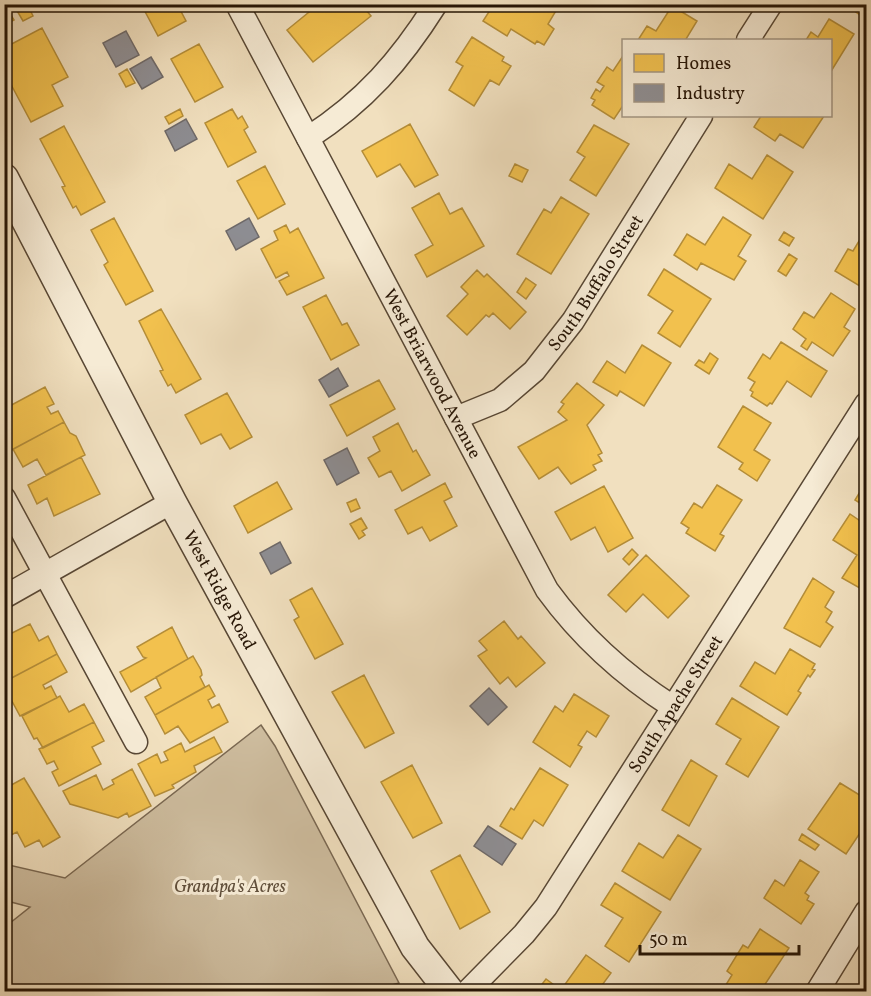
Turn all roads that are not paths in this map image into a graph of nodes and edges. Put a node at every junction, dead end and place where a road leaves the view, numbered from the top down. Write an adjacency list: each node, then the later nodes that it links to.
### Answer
1 (237, 4): 6 (street, West Briarwood Avenue)
2 (436, 4): 6 (street)
3 (771, 4): 4 (street)
4 (749, 39)
5 (700, 117): 9 (street, South Buffalo Street)
6 (308, 138): 9 (street, West Briarwood Avenue)
7 (4, 178): 11 (street, West Ridge Road)
8 (867, 404): 14 (street, South Apache Street)
9 (456, 418): 14 (street, West Briarwood Avenue)
10 (4, 498): 12 (street)
11 (172, 502): 12 (street); 17 (street, West Ridge Road)
12 (47, 574): 13 (street); 15 (street)
13 (4, 597)
14 (673, 707): 18 (street, South Apache Street)
15 (136, 742)
16 (867, 912): 19 (street)
17 (450, 992)
18 (467, 992)
19 (817, 992)

